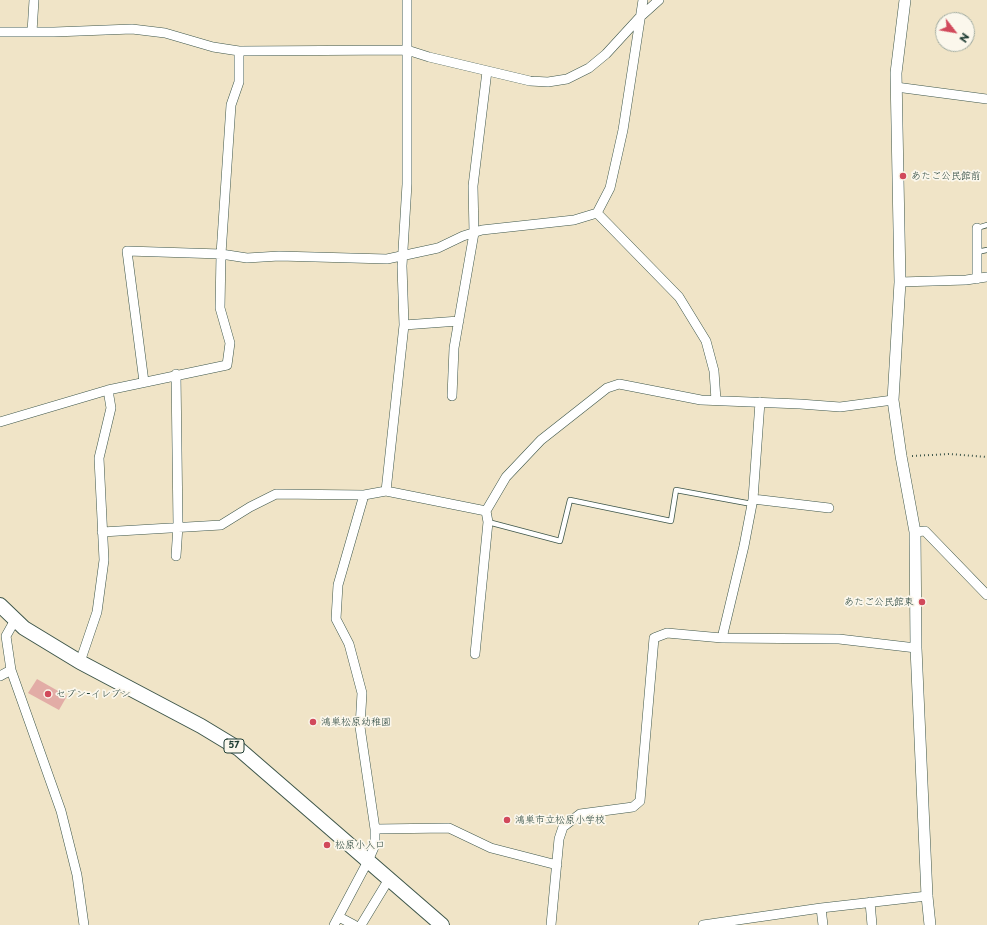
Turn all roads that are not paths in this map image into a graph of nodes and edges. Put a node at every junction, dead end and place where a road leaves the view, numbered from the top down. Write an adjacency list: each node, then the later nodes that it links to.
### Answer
1 (34, 0): 8 (street)
2 (407, 0): 9 (street)
3 (642, 0): 6 (street)
4 (659, 0): 6 (street)
5 (905, 0): 12 (street)
6 (639, 18): 11 (street); 14 (street)
7 (0, 32): 8 (street)
8 (32, 32): 10 (street)
9 (407, 50): 10 (street); 11 (street); 21 (street)
10 (239, 51): 20 (street)
11 (487, 71): 17 (street)
12 (896, 87): 13 (street); 24 (street)
13 (987, 99)
14 (596, 213): 17 (street); 31 (street)
15 (987, 225): 16 (lane)
16 (977, 228): 19 (street)
17 (474, 233): 21 (street); 25 (street)
18 (987, 250): 19 (lane)
19 (977, 252): 23 (street)
20 (222, 254): 21 (street); 27 (street); 28 (street)
21 (404, 255): 26 (street)
22 (987, 277): 23 (street)
23 (977, 279): 24 (street)
24 (900, 282): 32 (street)
25 (459, 322): 26 (street); 30 (street)
26 (404, 325): 35 (street)
27 (176, 374): 28 (street); 41 (street)
28 (144, 382): 29 (street)
29 (108, 390): 34 (street); 42 (street)
30 (452, 396)
31 (716, 400): 33 (street); 39 (street)
32 (893, 400): 33 (street); 43 (street)
33 (760, 402): 37 (street)
34 (0, 422)
35 (386, 490): 36 (street); 39 (street)
36 (364, 495): 41 (street); 54 (street)
37 (752, 501): 38 (street); 40 (lane); 48 (street)
38 (829, 508)
39 (486, 511): 40 (street)
40 (488, 522): 50 (street)
41 (178, 526): 42 (street); 44 (street)
42 (102, 532): 51 (street)
43 (915, 532): 45 (street); 49 (street)
44 (176, 556)
45 (987, 595)
46 (0, 605): 47 (main road, 57)
47 (15, 620): 51 (main road, 57); 52 (street)
48 (722, 638): 49 (street); 56 (street)
49 (916, 648): 58 (street)
50 (475, 654)
51 (80, 662): 55 (main road, 57)
52 (11, 670): 53 (street); 62 (street)
53 (0, 676)
54 (375, 829): 55 (street); 56 (street)
55 (368, 861): 57 (main road, 57); 61 (street)
56 (557, 865): 66 (street)
57 (389, 879): 64 (street); 65 (main road, 57)
58 (926, 896): 59 (street); 70 (street)
59 (870, 902): 60 (street); 69 (street)
60 (821, 908): 67 (street); 68 (street)
61 (337, 921): 63 (street)
62 (84, 925)
63 (354, 925)
64 (361, 925)
65 (442, 925)
66 (551, 925)
67 (702, 925)
68 (823, 925)
69 (872, 925)
70 (930, 925)

